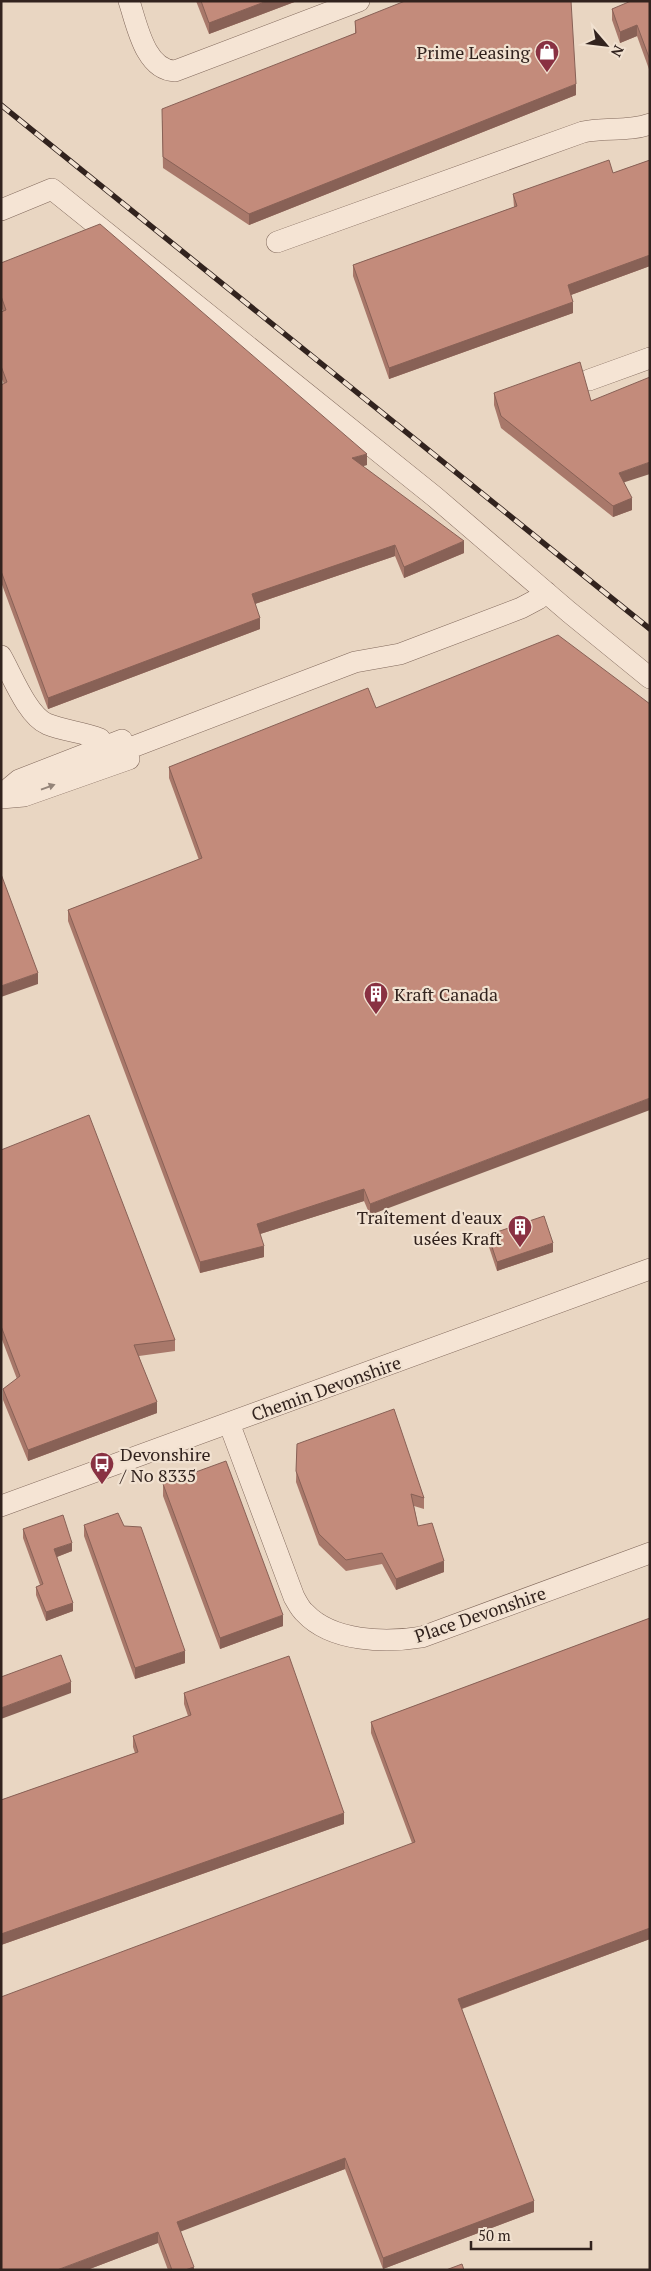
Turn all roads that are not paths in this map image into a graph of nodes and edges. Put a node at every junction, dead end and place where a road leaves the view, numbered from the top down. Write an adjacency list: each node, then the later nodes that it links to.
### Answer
1 (129, 1): 2 (street)
2 (359, 1)
3 (650, 124): 5 (street)
4 (1, 210): 8 (street)
5 (277, 242)
6 (650, 358): 7 (street)
7 (589, 380)
8 (546, 592): 10 (street); 11 (street)
9 (1, 656): 11 (street)
10 (650, 678)
11 (109, 755): 12 (street)
12 (1, 796)
13 (650, 1269): 14 (street, Chemin Devonshire)
14 (229, 1423): 15 (street, Chemin Devonshire); 16 (street, Place Devonshire)
15 (1, 1506)
16 (650, 1553)

